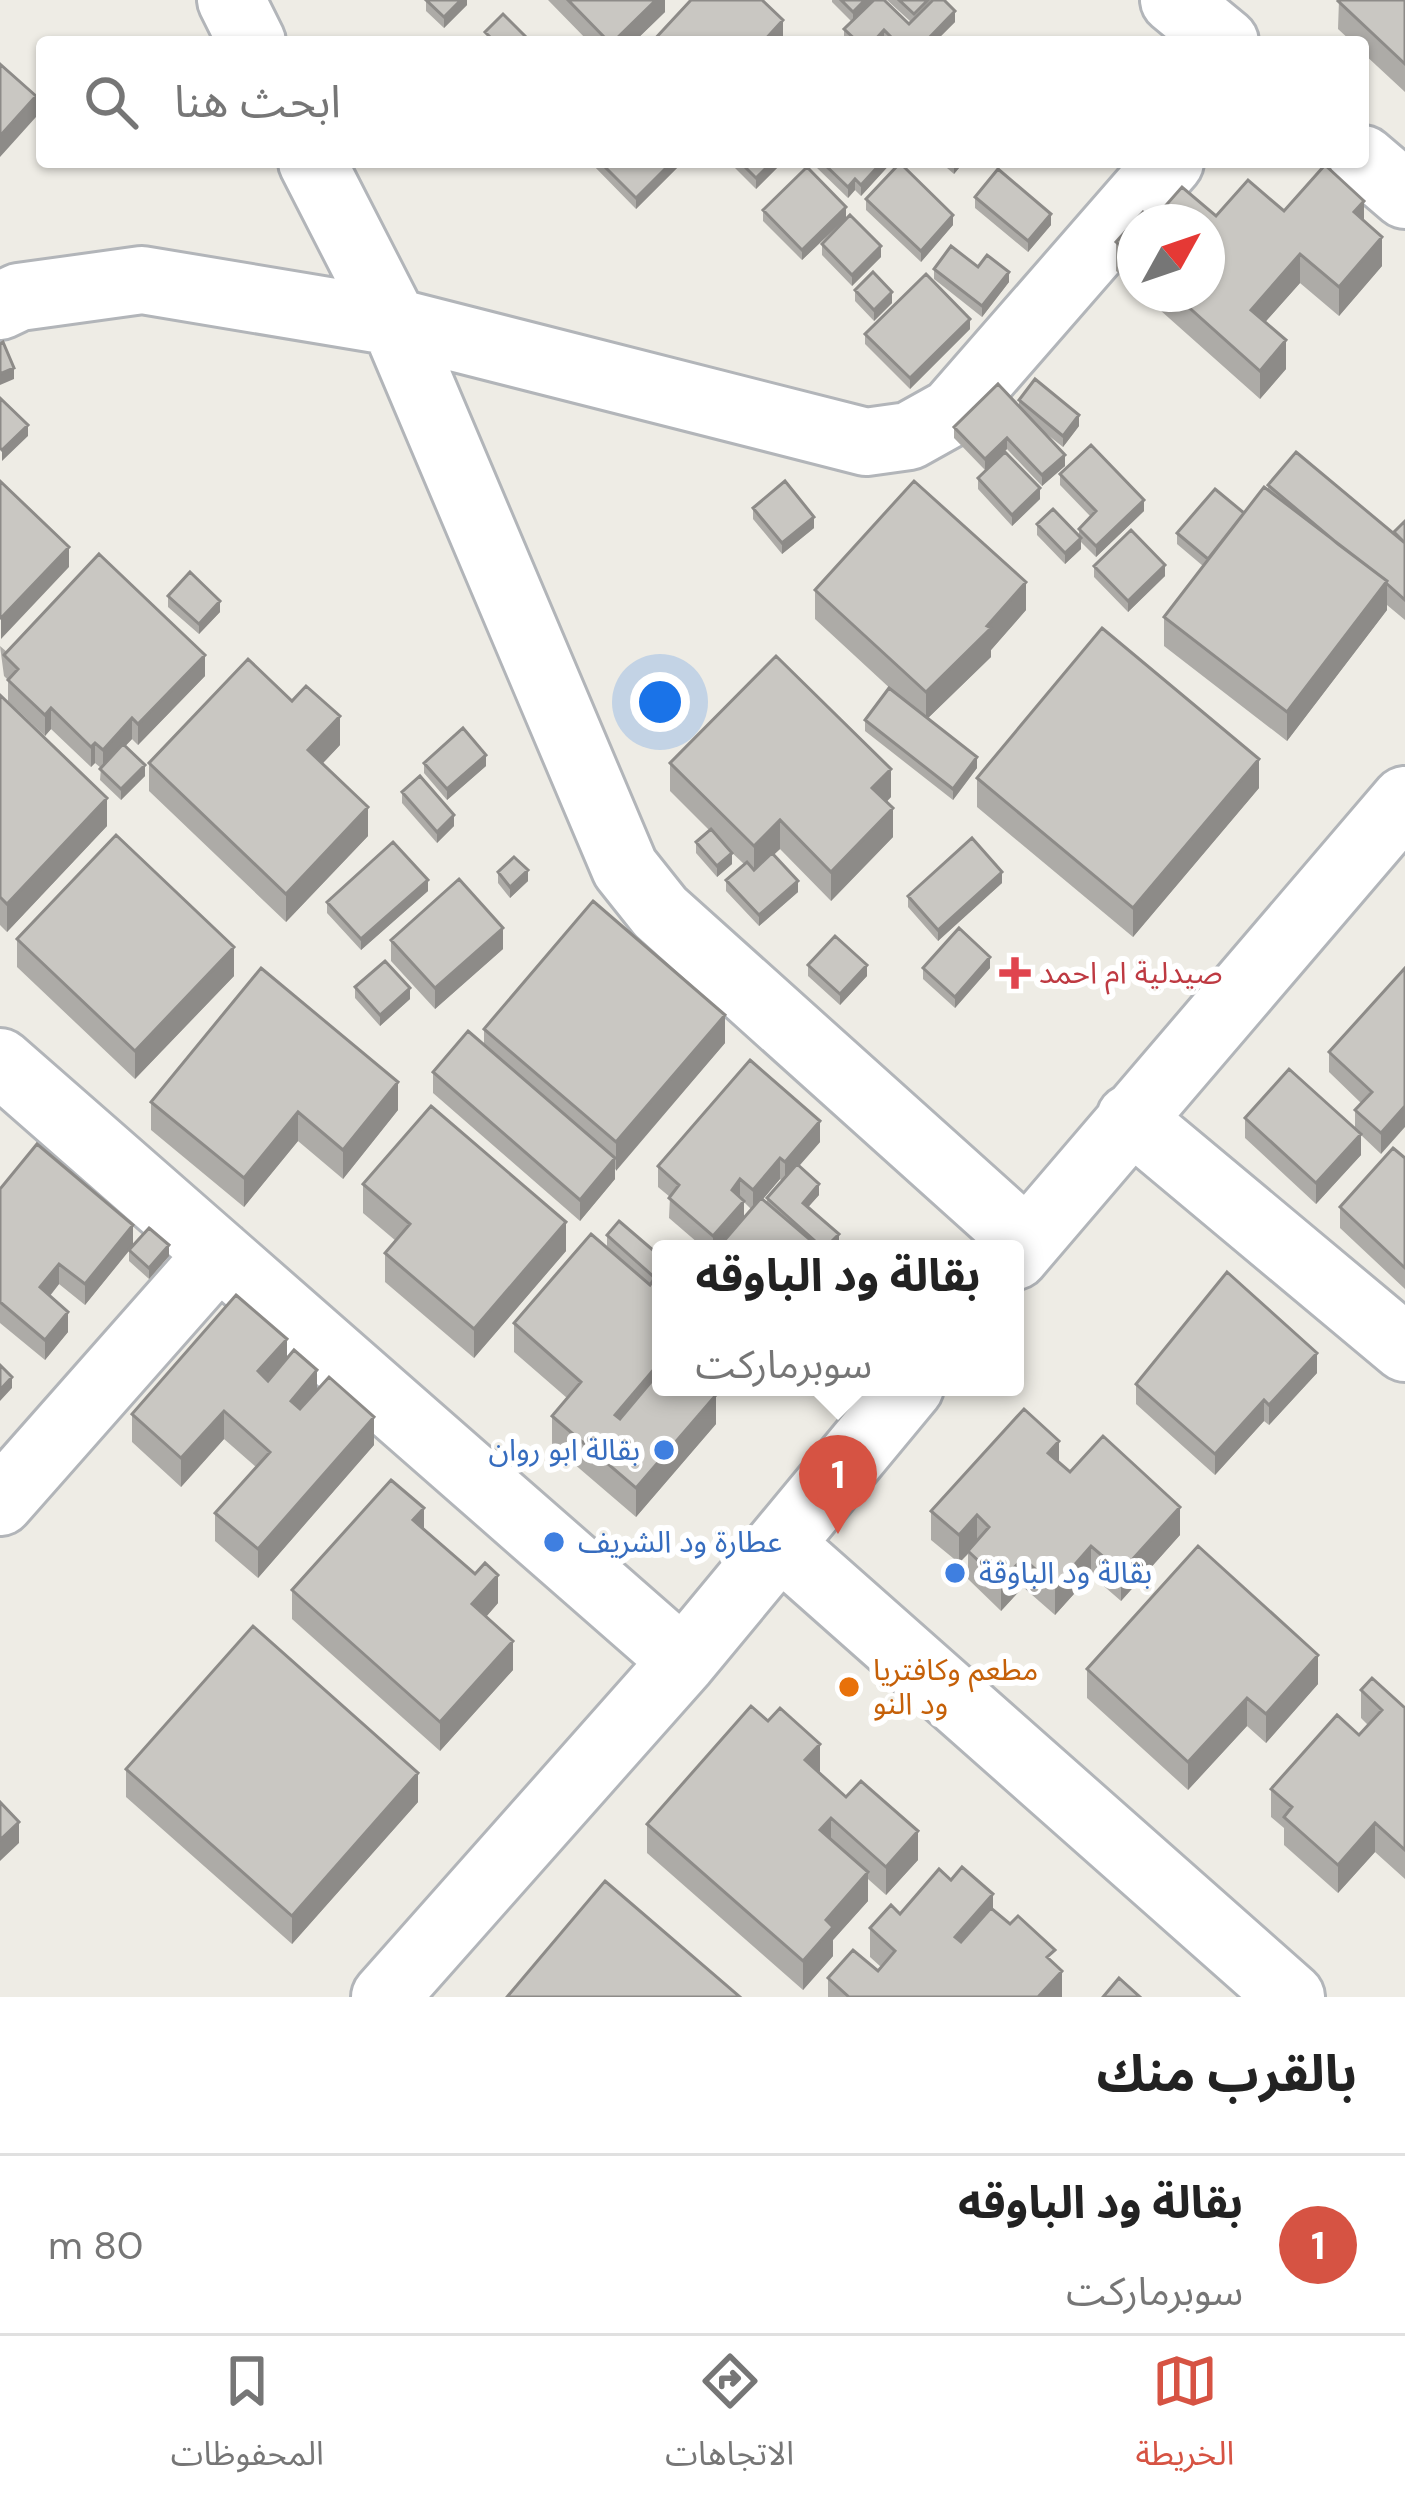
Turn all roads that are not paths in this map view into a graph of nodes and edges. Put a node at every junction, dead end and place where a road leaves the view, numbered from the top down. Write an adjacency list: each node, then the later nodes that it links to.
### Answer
1 (231, 0): 3 (street)
2 (1174, 0): 4 (street)
3 (249, 36)
4 (1218, 36)
5 (1369, 164): 8 (street)
6 (316, 168): 10 (street)
7 (1165, 168): 10 (street)
8 (1405, 195)
9 (0, 306): 10 (street)
10 (394, 322): 14 (street)
11 (1405, 800): 13 (street)
12 (0, 1062): 16 (street)
13 (1130, 1118): 15 (street); 17 (street)
14 (1011, 1240)
15 (1024, 1245)
16 (219, 1254): 19 (street); 21 (street)
17 (1405, 1348)
18 (903, 1396): 20 (street)
19 (0, 1502)
20 (782, 1546): 21 (street); 23 (street)
21 (683, 1661): 22 (street)
22 (385, 1997)
23 (1291, 1997)

